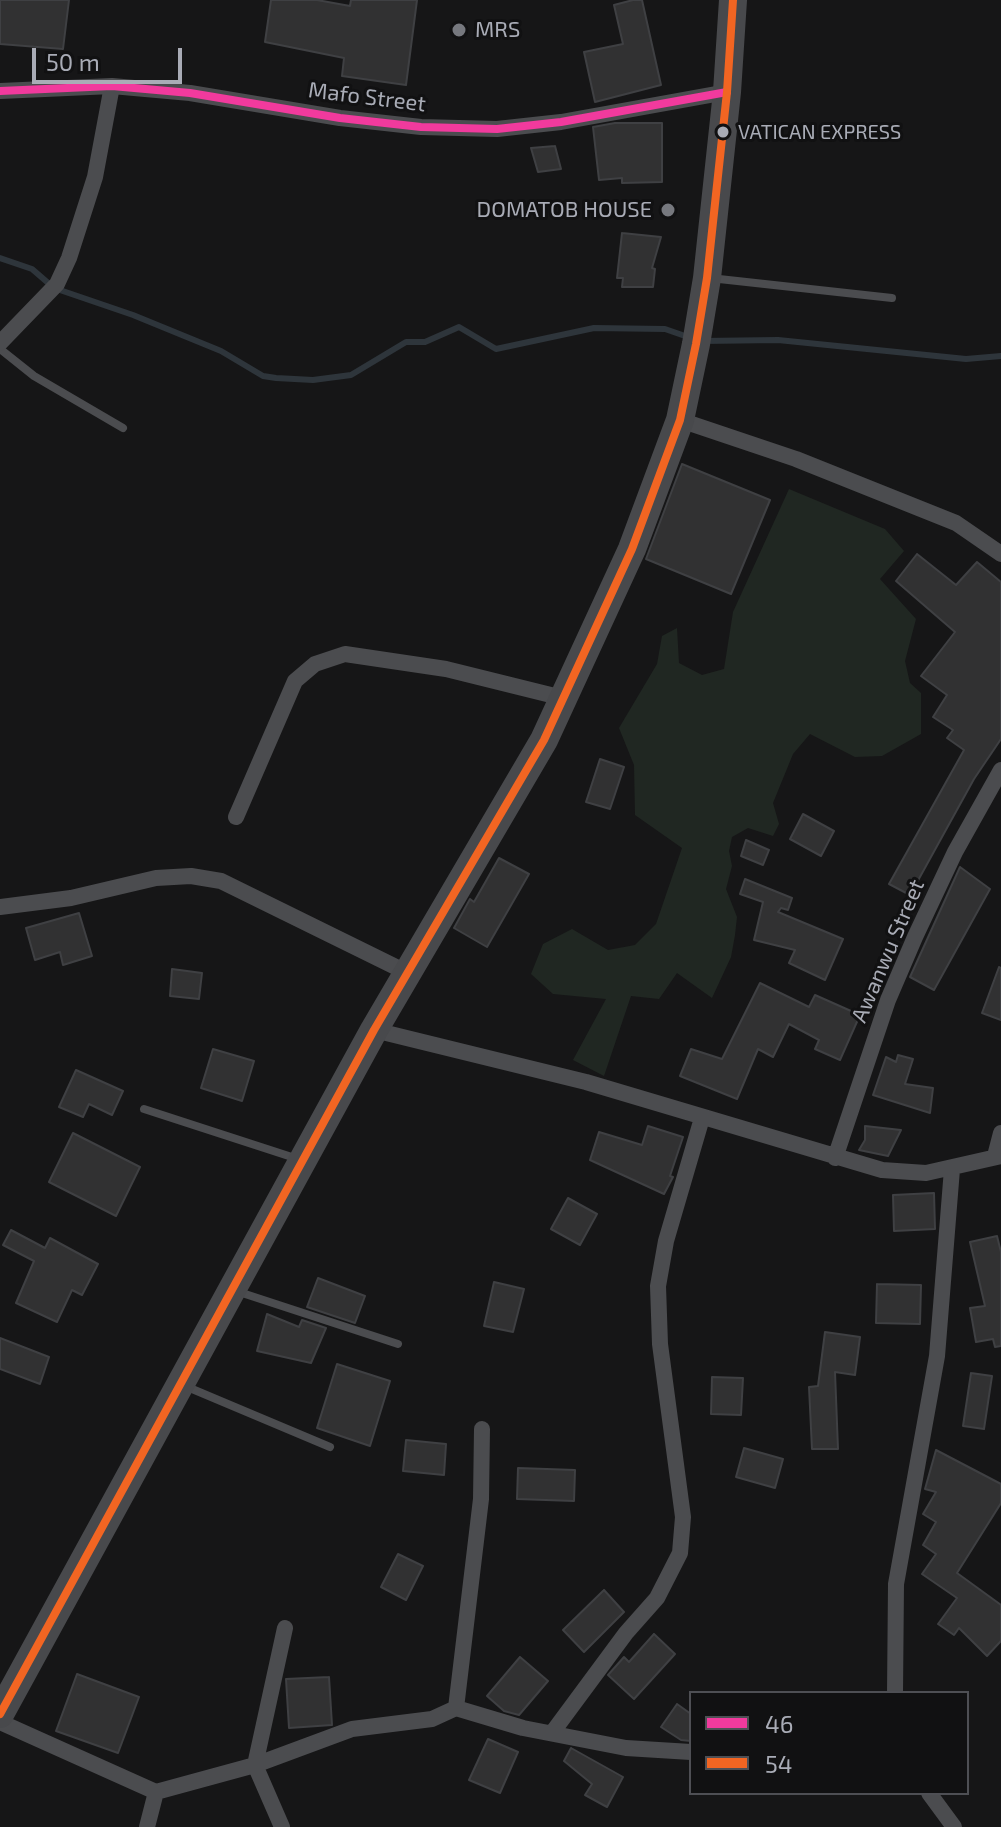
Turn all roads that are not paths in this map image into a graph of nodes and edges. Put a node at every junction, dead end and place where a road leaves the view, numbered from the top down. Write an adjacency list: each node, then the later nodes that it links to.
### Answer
1 (728, 8): 4 (highway)
2 (112, 86): 3 (street, Mafo Street); 4 (street, Mafo Street); 7 (street)
3 (0, 91)
4 (727, 92): 5 (highway)
5 (706, 284): 6 (lane); 9 (highway)
6 (892, 298)
7 (0, 343)
8 (0, 349): 10 (lane)
9 (680, 420): 11 (street); 12 (highway)
10 (123, 428)
11 (1001, 554)
12 (563, 698): 14 (street); 16 (highway)
13 (1001, 770): 22 (street, Awanwu Street)
14 (236, 817)
15 (0, 907): 16 (street)
16 (408, 973): 17 (highway)
17 (374, 1030): 19 (street); 23 (highway)
18 (144, 1109): 23 (lane)
19 (702, 1118): 22 (street); 35 (street)
20 (1001, 1133): 21 (street)
21 (998, 1156): 24 (street)
22 (835, 1158): 24 (street)
23 (302, 1161): 25 (highway)
24 (952, 1169): 31 (street)
25 (232, 1290): 26 (lane); 27 (highway)
26 (398, 1344)
27 (180, 1384): 29 (lane); 33 (highway)
28 (482, 1429): 32 (street)
29 (330, 1447)
30 (285, 1628): 37 (street)
31 (895, 1691)
32 (456, 1708): 35 (street); 37 (street)
33 (0, 1714)
34 (0, 1722): 38 (street)
35 (552, 1733): 36 (street)
36 (689, 1752)
37 (255, 1765): 38 (street); 41 (street)
38 (156, 1792): 40 (street)
39 (930, 1795): 42 (street)
40 (147, 1827)
41 (282, 1827)
42 (954, 1827)

